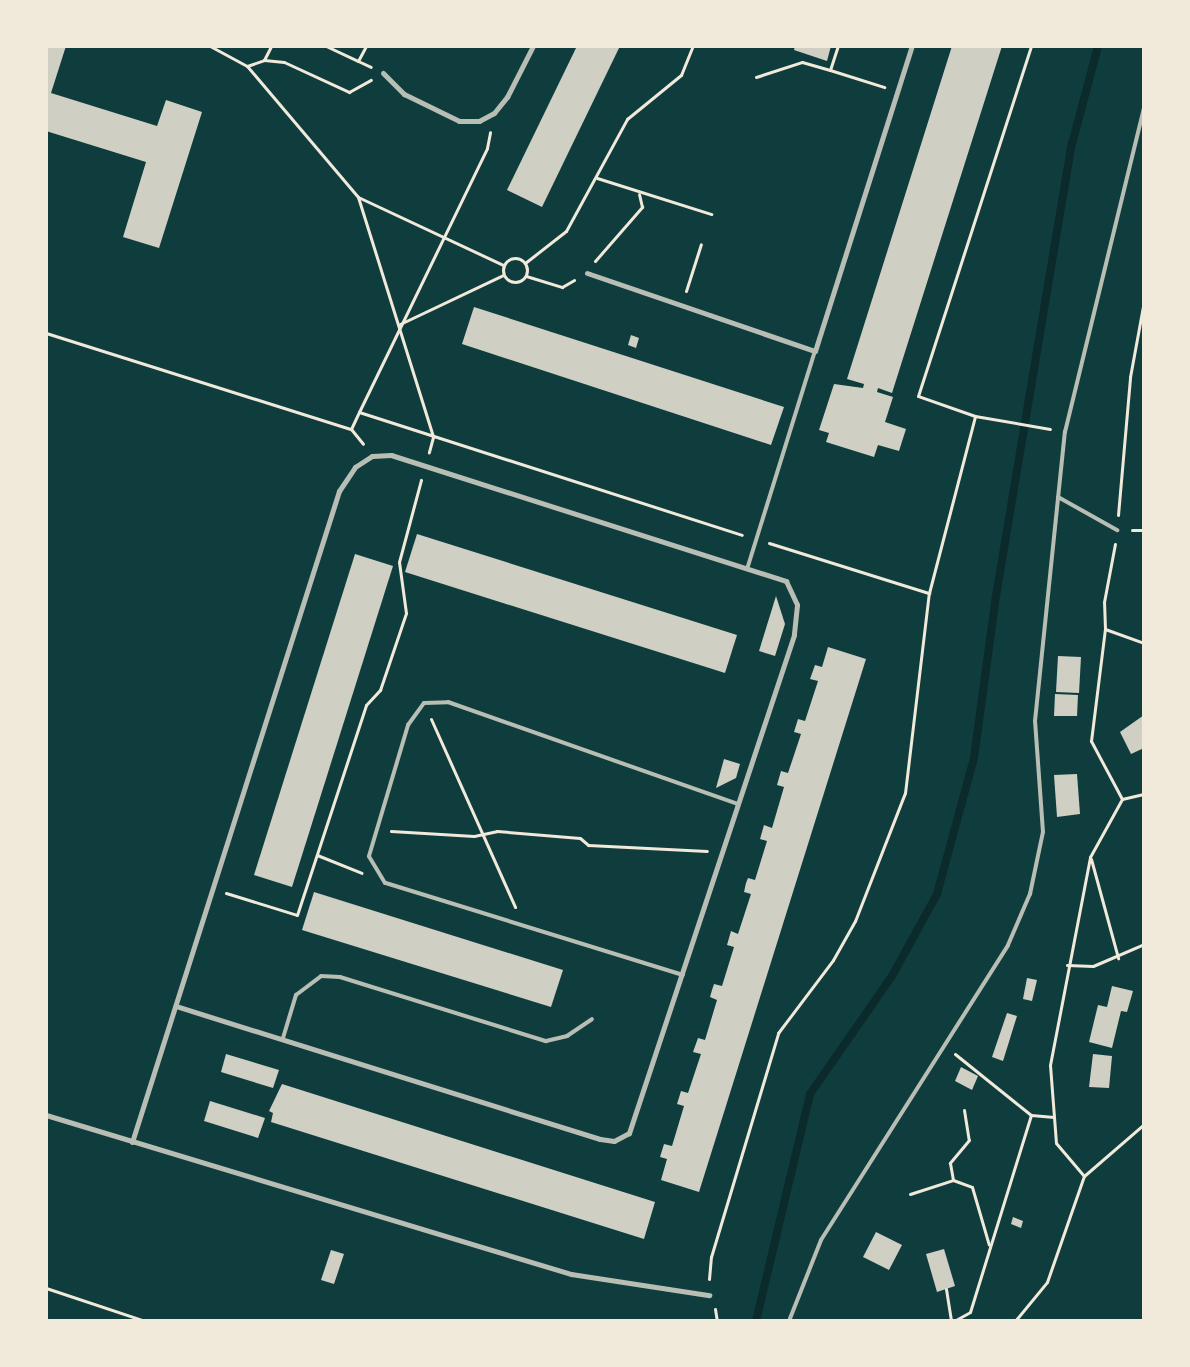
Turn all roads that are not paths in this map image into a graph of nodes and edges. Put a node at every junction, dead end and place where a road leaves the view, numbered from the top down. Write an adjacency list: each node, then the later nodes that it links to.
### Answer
1 (533, 46): 3 (street)
2 (912, 46): 6 (street)
3 (383, 73)
4 (1144, 109): 7 (lane)
5 (587, 273): 6 (street)
6 (815, 351): 9 (lane)
7 (1058, 497): 8 (lane); 18 (lane)
8 (1117, 530)
9 (748, 566): 10 (street); 12 (street)
10 (738, 804): 11 (street); 11 (lane)
11 (682, 974): 14 (street)
12 (176, 1006): 14 (street); 16 (street)
13 (592, 1019): 14 (lane)
14 (283, 1038)
15 (46, 1115): 16 (street)
16 (132, 1142): 17 (street)
17 (709, 1295)
18 (789, 1321)

